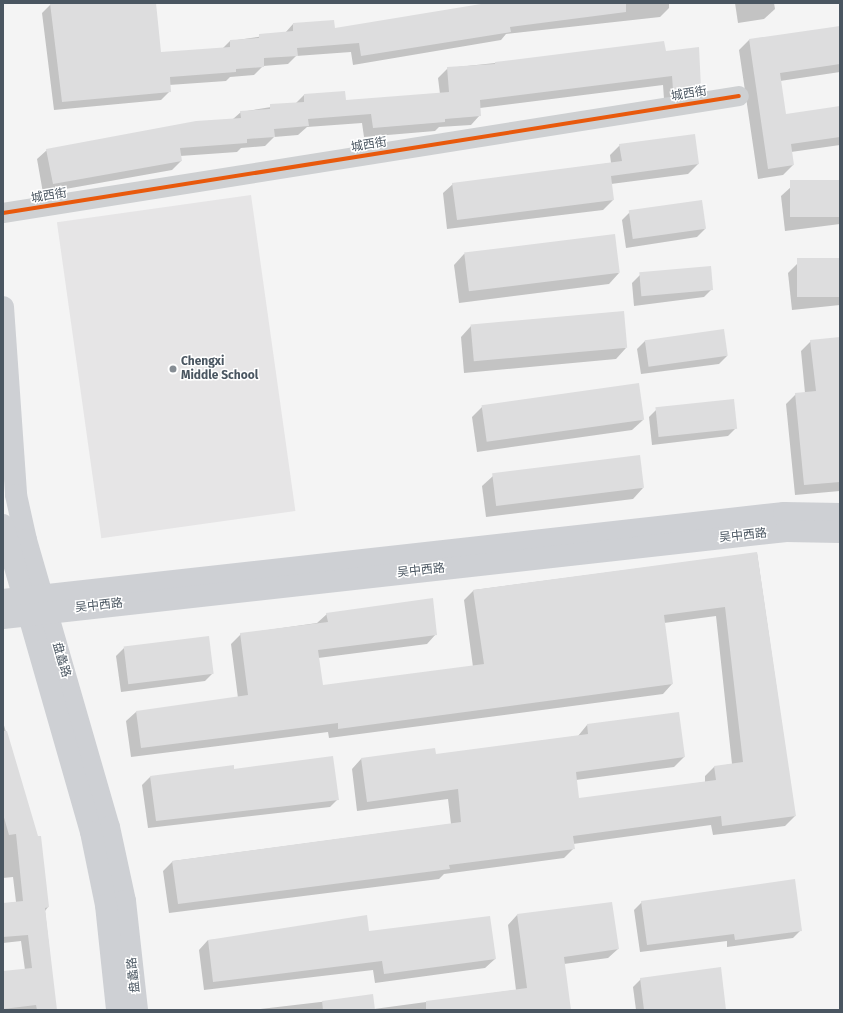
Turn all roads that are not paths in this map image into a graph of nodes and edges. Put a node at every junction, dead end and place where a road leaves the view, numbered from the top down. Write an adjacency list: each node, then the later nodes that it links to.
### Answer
1 (739, 96): 2 (street, 城西街)
2 (3, 213)
3 (3, 307): 7 (main road, 盘蠡路)
4 (840, 514): 7 (main road, 吴中西路)
5 (3, 525): 7 (main road, 盘蠡路)
6 (840, 532): 7 (main road, 吴中西路)
7 (28, 604): 8 (main road, 吴中西路); 9 (main road, 盘蠡路); 10 (main road, 盘蠡路)
8 (3, 618)
9 (117, 1010)
10 (137, 1010)

